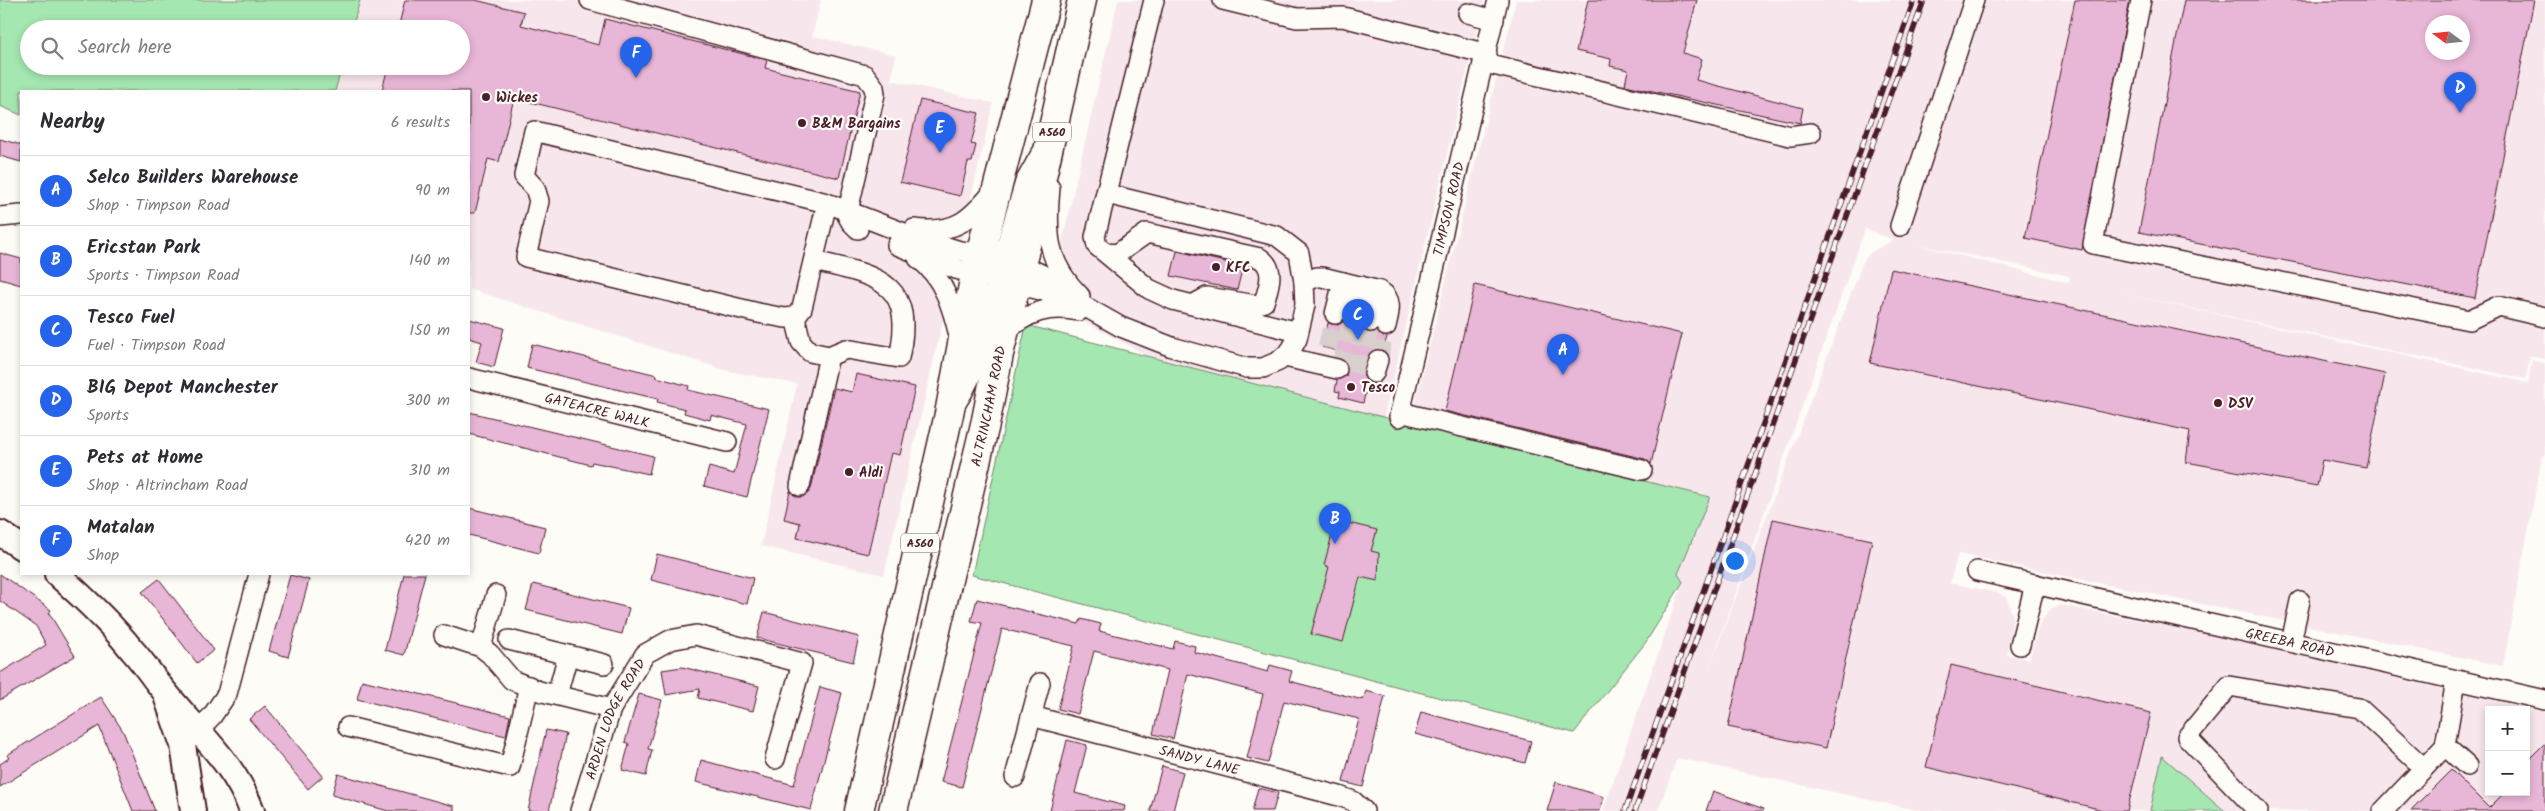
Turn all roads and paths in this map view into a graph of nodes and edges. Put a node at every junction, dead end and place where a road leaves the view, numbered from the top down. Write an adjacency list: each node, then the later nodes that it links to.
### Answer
1 (590, 0): 17 (street)
2 (1046, 0): 14 (highway, ALTRINCHAM ROAD / A560)
3 (1082, 0): 13 (highway, ALTRINCHAM ROAD / A560)
4 (1154, 0): 15 (street)
5 (1223, 0): 11 (street)
6 (1498, 0): 10 (street, TIMPSON ROAD)
7 (1974, 0): 21 (street)
8 (2141, 0): 32 (street)
9 (1468, 13): 10 (street)
10 (1494, 20): 11 (street, TIMPSON ROAD)
11 (1486, 58): 12 (street); 42 (street, TIMPSON ROAD)
12 (1811, 133)
13 (1052, 134): 26 (highway, ALTRINCHAM ROAD / A560); 30 (street)
14 (997, 189): 20 (street); 26 (highway, ALTRINCHAM ROAD / A560)
15 (1107, 194): 24 (street); 27 (street)
16 (827, 204): 17 (street); 25 (street); 31 (street)
17 (848, 211): 20 (street); 22 (street)
18 (20, 215): 19 (street)
19 (0, 217)
20 (883, 226): 26 (street)
21 (1900, 226)
22 (858, 229): 23 (street); 25 (street)
23 (897, 245): 26 (street); 35 (street)
24 (1106, 253): 29 (street); 29 (street)
25 (816, 255): 31 (street); 36 (street)
26 (999, 269): 30 (street); 33 (highway, ALTRINCHAM ROAD / A560); 35 (highway, ALTRINCHAM ROAD / A560); 40 (street)
27 (1311, 279): 28 (street); 34 (street)
28 (1360, 286): 28 (street)
29 (1192, 305): 34 (street)
30 (1100, 315): 33 (street); 37 (street)
31 (795, 317): 36 (street)
32 (2545, 317)
33 (1005, 332): 77 (highway, ALTRINCHAM ROAD / A560)
34 (1298, 332): 37 (street)
35 (961, 346): 40 (highway, ALTRINCHAM ROAD / A560)
36 (829, 356): 43 (street)
37 (1285, 357): 38 (street)
38 (1329, 361)
39 (470, 378): 41 (street, GATEACRE WALK)
40 (949, 414): 76 (highway, ALTRINCHAM ROAD / A560)
41 (727, 442)
42 (1642, 470)
43 (800, 486)
44 (0, 533): 45 (main road)
45 (20, 546)
46 (1977, 572): 49 (street, GREEBA ROAD)
47 (58, 575): 67 (main road)
48 (259, 575): 67 (street)
49 (2034, 584): 54 (street, GREEBA ROAD); 55 (street)
50 (496, 595): 56 (street)
51 (2300, 601): 54 (street)
52 (444, 636): 56 (street)
53 (509, 640): 57 (street)
54 (2291, 642): 59 (street, GREEBA ROAD)
55 (2020, 645)
56 (481, 647): 61 (street)
57 (568, 655): 58 (street); 62 (street)
58 (604, 664)
59 (2456, 680): 63 (street, GREEBA ROAD); 68 (street)
60 (1040, 683): 65 (street)
61 (528, 686): 62 (street); 66 (street)
62 (557, 696): 64 (street)
63 (2545, 700)
64 (611, 708): 69 (street, ARDEN LODGE ROAD); 75 (street, ARDEN LODGE ROAD)
65 (1031, 716): 72 (street); 78 (street, SANDY LANE)
66 (348, 727)
67 (192, 737): 73 (main road); 74 (main road)
68 (2445, 746): 70 (street); 71 (street)
69 (775, 759)
70 (2467, 766)
71 (2424, 768): 79 (street); 80 (street)
72 (1015, 777)
73 (193, 811)
74 (252, 811)
75 (580, 811)
76 (859, 811)
77 (893, 811)
78 (1364, 811)
79 (2258, 811)
80 (2383, 811)

